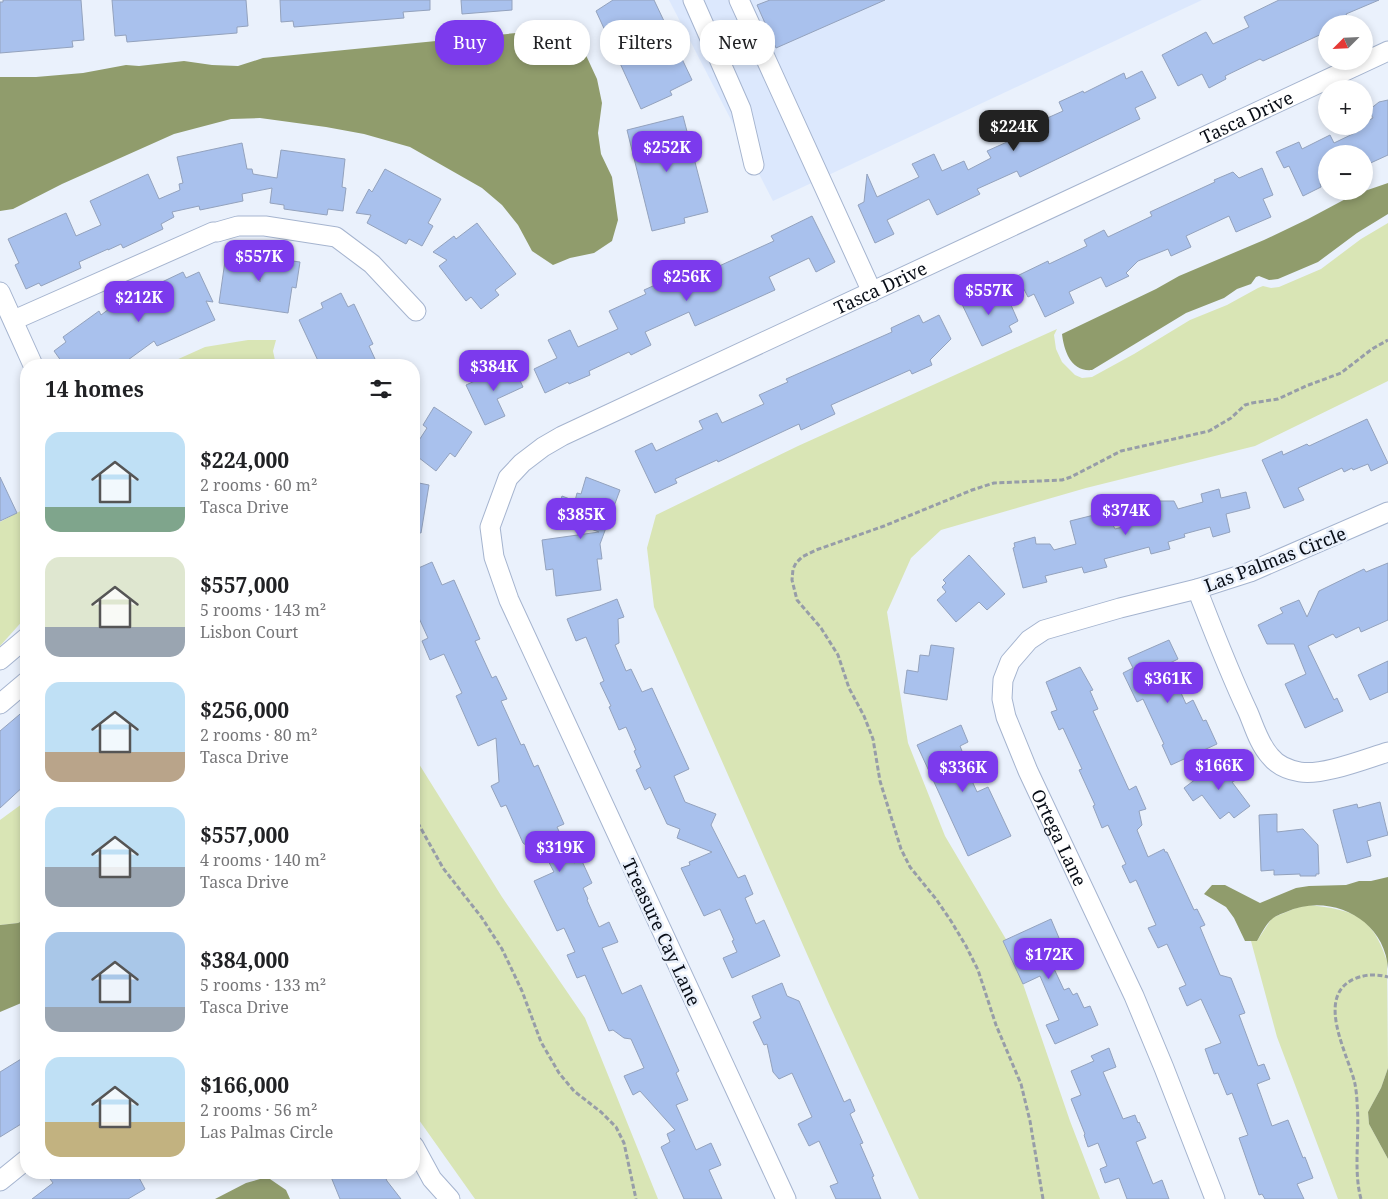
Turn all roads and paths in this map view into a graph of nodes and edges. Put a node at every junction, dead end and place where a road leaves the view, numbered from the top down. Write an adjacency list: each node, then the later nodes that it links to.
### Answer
1 (693, 0): 4 (street)
2 (739, 0): 6 (street)
3 (1388, 51): 6 (street, Tasca Drive)
4 (754, 165)
5 (0, 292): 8 (street)
6 (872, 292): 10 (street, Tasca Drive)
7 (416, 311): 8 (street)
8 (14, 320): 9 (street)
9 (30, 359)
10 (515, 471): 25 (street, Treasure Cay Lane)
11 (1388, 512): 12 (street, Las Palmas Circle)
12 (1196, 589): 17 (street, Las Palmas Circle); 26 (street, Ortega Lane)
13 (20, 643): 14 (street)
14 (0, 660)
15 (20, 687): 16 (street)
16 (1, 701)
17 (1388, 752)
18 (420, 827): 24 (path)
19 (1388, 977): 27 (path)
20 (420, 1157): 23 (street)
21 (20, 1165): 22 (street)
22 (0, 1181)
23 (450, 1199)
24 (636, 1199)
25 (786, 1199)
26 (1215, 1199)
27 (1361, 1199)

